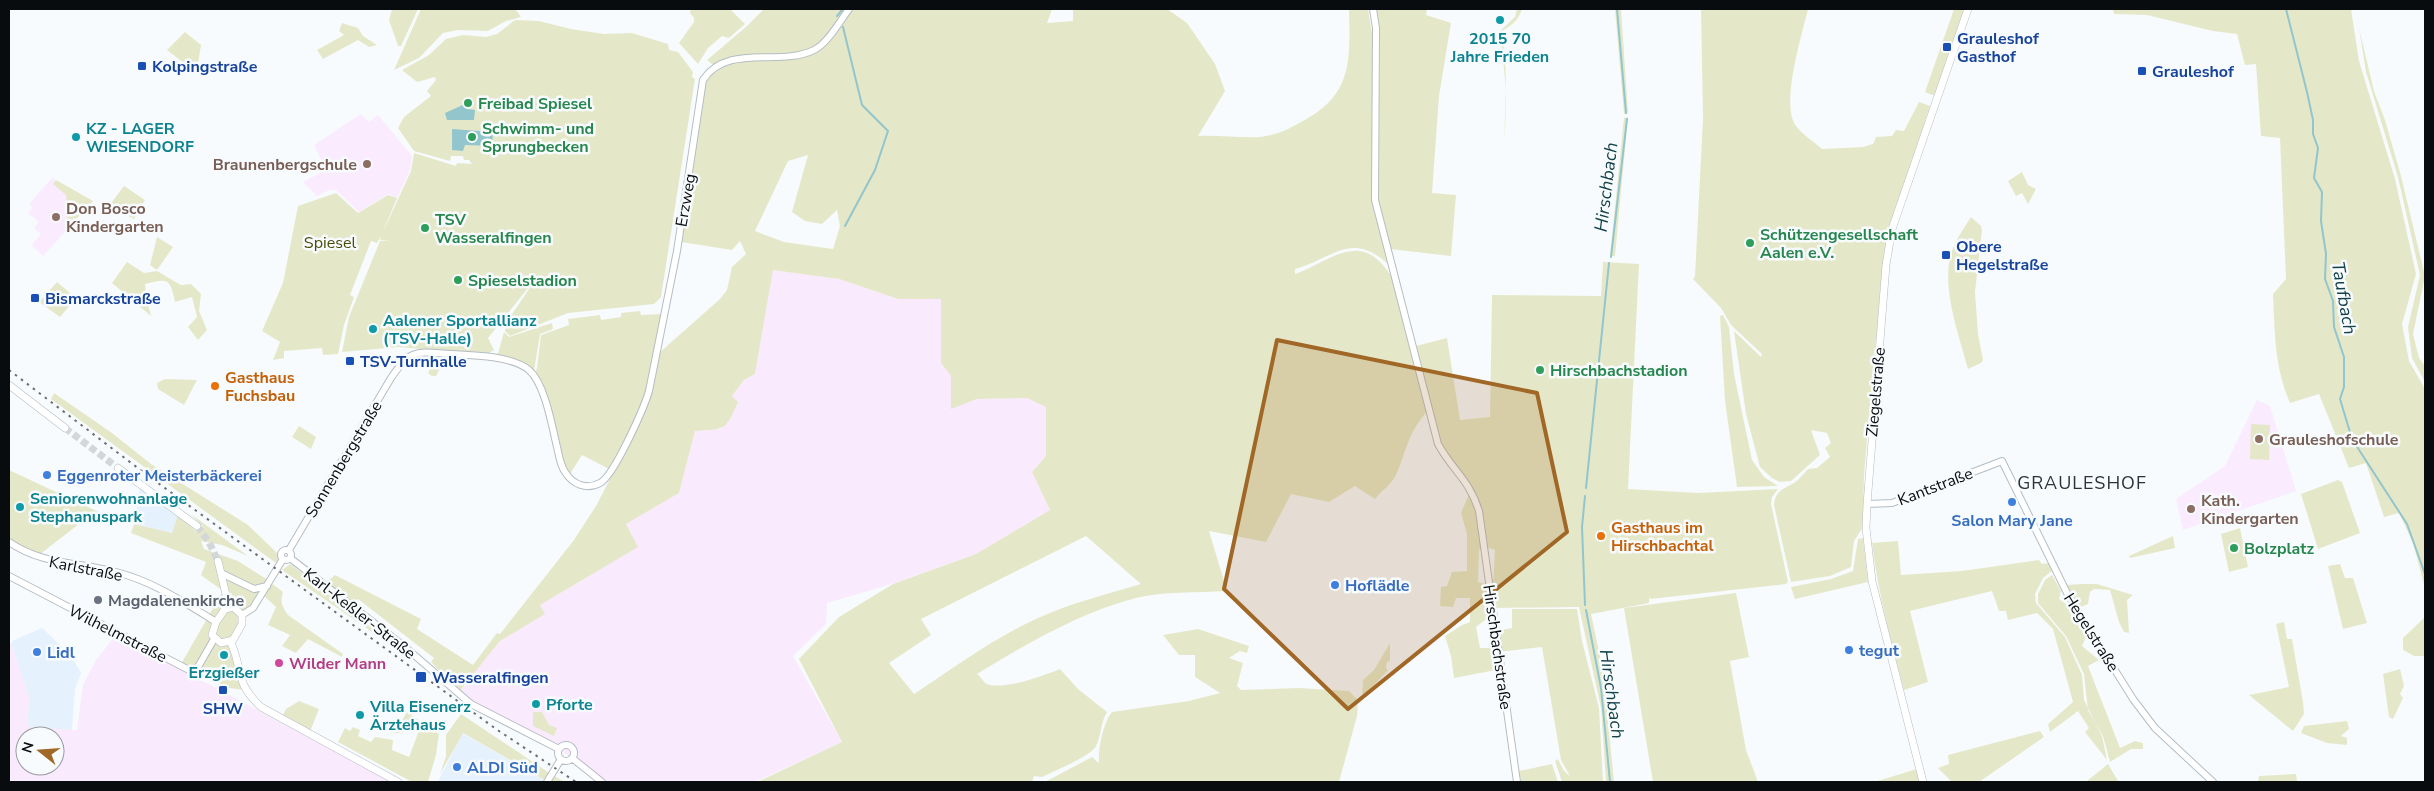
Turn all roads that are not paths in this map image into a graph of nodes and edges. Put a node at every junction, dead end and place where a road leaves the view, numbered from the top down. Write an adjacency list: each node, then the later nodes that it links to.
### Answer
1 (849, 9): 4 (street, Erzweg)
2 (1373, 9): 28 (street, Hirschbachstraße)
3 (1968, 9): 9 (main road, Ziegelstraße)
4 (404, 361): 12 (street, Sonnenbergstraße)
5 (9, 385): 6 (main road)
6 (65, 428)
7 (2002, 461): 9 (street, Kantstraße); 30 (street, Hegelstraße)
8 (118, 468): 10 (main road)
9 (1867, 504): 29 (main road, Ziegelstraße)
10 (196, 526)
11 (9, 542): 19 (street, Karlstraße)
12 (287, 559): 16 (street); 22 (street, Karl-Keßler-Straße)
13 (218, 561): 14 (main road)
14 (223, 574): 16 (street); 17 (main road)
15 (9, 576): 20 (street, Wilhelmstraße)
16 (267, 586): 18 (street)
17 (229, 608): 18 (main road); 19 (main road)
18 (242, 615): 21 (main road)
19 (216, 622): 20 (main road)
20 (214, 639): 21 (main road)
21 (230, 642): 25 (main road)
22 (559, 749): 23 (street); 24 (street)
23 (572, 758): 24 (street); 27 (street)
24 (561, 759): 26 (street)
25 (398, 782)
26 (547, 782)
27 (602, 782)
28 (1517, 782)
29 (1923, 782)
30 (2213, 782)

